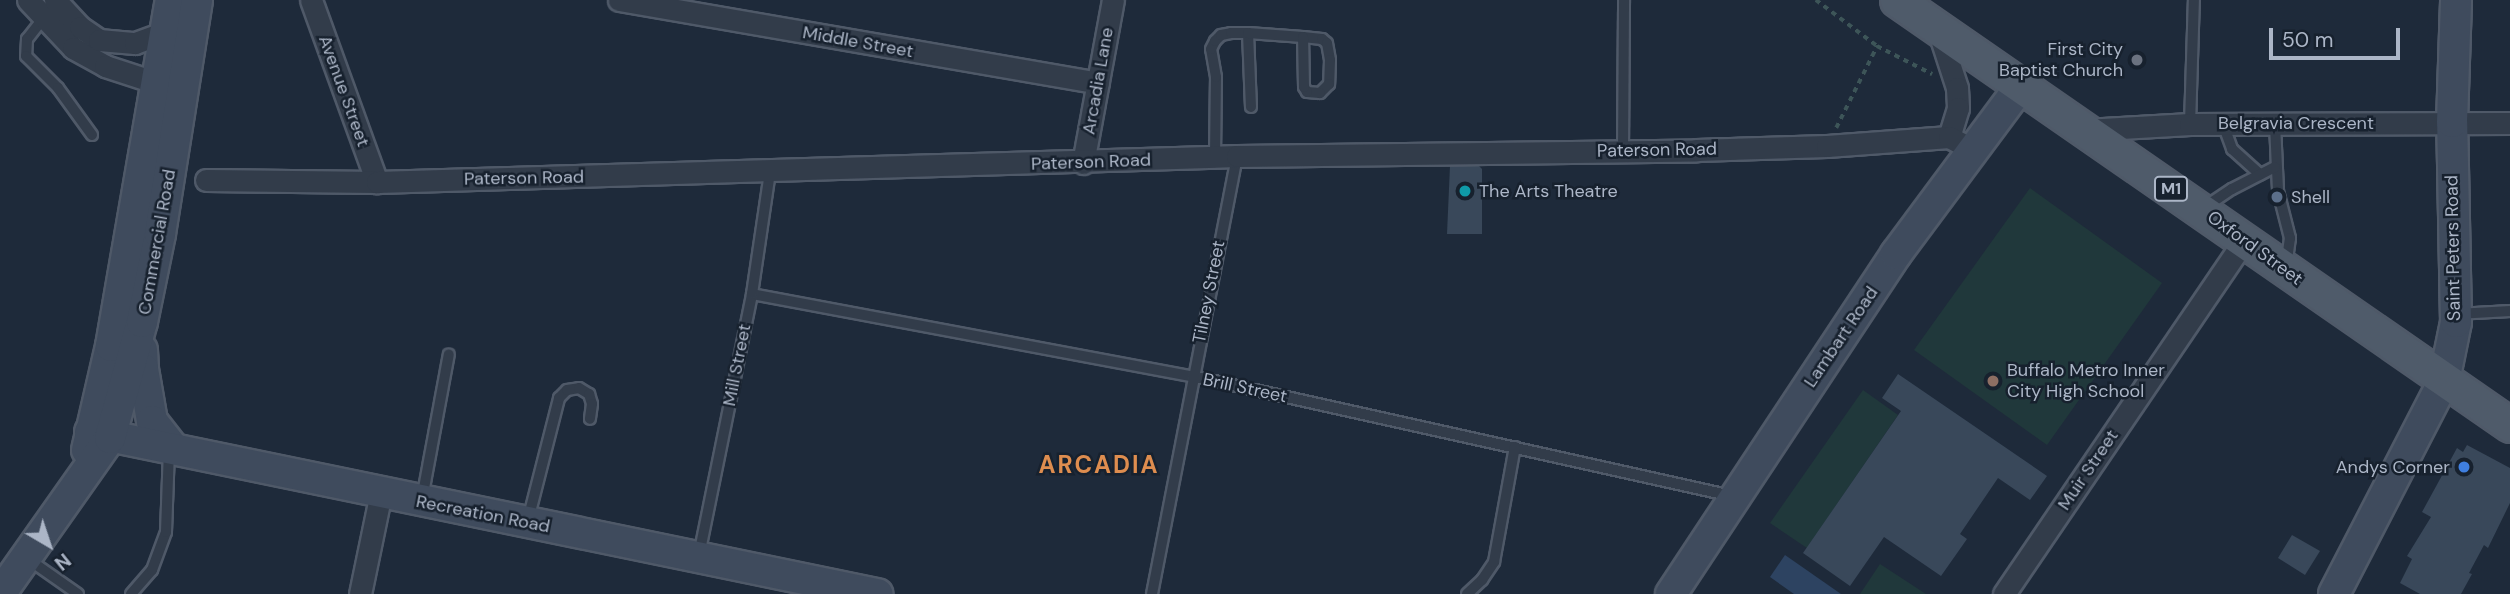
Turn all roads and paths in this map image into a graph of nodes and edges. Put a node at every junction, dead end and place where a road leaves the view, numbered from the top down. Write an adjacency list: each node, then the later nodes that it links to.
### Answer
1 (28, 0): 12 (street)
2 (171, 0): 14 (street, Commercial Road)
3 (197, 0): 47 (street, Commercial Road)
4 (311, 0): 40 (street, Avenue Street)
5 (619, 0): 19 (street, Middle Street)
6 (1113, 0): 19 (street, Arcadia Lane)
7 (1624, 0): 32 (lane)
8 (1816, 0): 17 (path)
9 (1897, 0): 13 (main road, Oxford Street / M1)
10 (2194, 0): 25 (lane)
11 (2456, 0): 23 (street, Saint Peters Road)
12 (52, 8): 14 (street); 18 (street); 29 (lane)
13 (1938, 29): 20 (main road, Oxford Street / M1); 21 (street)
14 (165, 32): 18 (street, Commercial Road)
15 (1248, 33): 16 (lane); 22 (lane); 34 (lane)
16 (1303, 37): 16 (lane)
17 (1877, 46): 21 (path); 31 (path)
18 (157, 83): 53 (street, Commercial Road)
19 (1097, 83): 35 (street, Arcadia Lane)
20 (2020, 87): 28 (main road, Oxford Street / M1); 30 (street, Lambart Road)
21 (1958, 88): 30 (street)
22 (1251, 107)
23 (2452, 122): 24 (street, Belgravia Crescent); 27 (street, Belgravia Crescent); 46 (street, Saint Peters Road)
24 (2510, 122)
25 (2190, 124): 26 (street, Belgravia Crescent); 28 (street, Belgravia Crescent)
26 (2223, 124): 27 (street, Belgravia Crescent); 38 (lane)
27 (2275, 124): 36 (lane)
28 (2082, 130): 41 (main road, Oxford Street / M1)
29 (92, 135)
30 (1960, 143): 31 (street, Paterson Road); 57 (street, Lambart Road)
31 (1826, 146): 32 (street, Paterson Road)
32 (1623, 150): 33 (street, Paterson Road)
33 (1237, 156): 34 (street, Paterson Road); 49 (lane, Tilney Street)
34 (1215, 157): 35 (street, Paterson Road)
35 (1083, 163): 37 (street, Paterson Road)
36 (2275, 167): 38 (lane); 43 (lane)
37 (770, 172): 40 (street, Paterson Road); 44 (lane, Mill Street)
38 (2260, 174): 41 (lane)
39 (206, 180): 40 (street, Paterson Road)
40 (377, 182)
41 (2202, 210): 42 (main road, Oxford Street / M1)
42 (2244, 241): 43 (main road, Oxford Street / M1); 70 (street, Muir Street)
43 (2284, 269): 50 (main road, Oxford Street / M1)
44 (752, 294): 49 (lane, Brill Street); 60 (lane, Mill Street)
45 (2510, 311): 46 (lane)
46 (2456, 314): 50 (street, Saint Peters Road)
47 (142, 322): 53 (street, Commercial Road); 55 (street)
48 (449, 354): 58 (lane)
49 (1192, 376): 54 (lane, Brill Street); 67 (lane, Tilney Street)
50 (2444, 381): 52 (main road, Oxford Street / M1); 71 (street, Saint Peters Road)
51 (590, 419): 59 (lane)
52 (2510, 425)
53 (100, 435): 55 (street, Recreation Road); 61 (street, Commercial Road)
54 (1515, 447): 57 (lane, Brill Street); 68 (lane)
55 (171, 448): 56 (street, Recreation Road); 64 (lane)
56 (381, 493): 58 (street, Recreation Road); 65 (street)
57 (1735, 496): 69 (street, Lambart Road)
58 (422, 501): 59 (street, Recreation Road)
59 (528, 522): 60 (street, Recreation Road)
60 (698, 556): 66 (street, Recreation Road)
61 (25, 558): 62 (street, Commercial Road); 63 (lane)
62 (0, 594)
63 (78, 594)
64 (131, 594)
65 (359, 594)
66 (877, 594)
67 (1152, 594)
68 (1467, 594)
69 (1671, 594)
70 (2004, 594)
71 (2334, 594)

